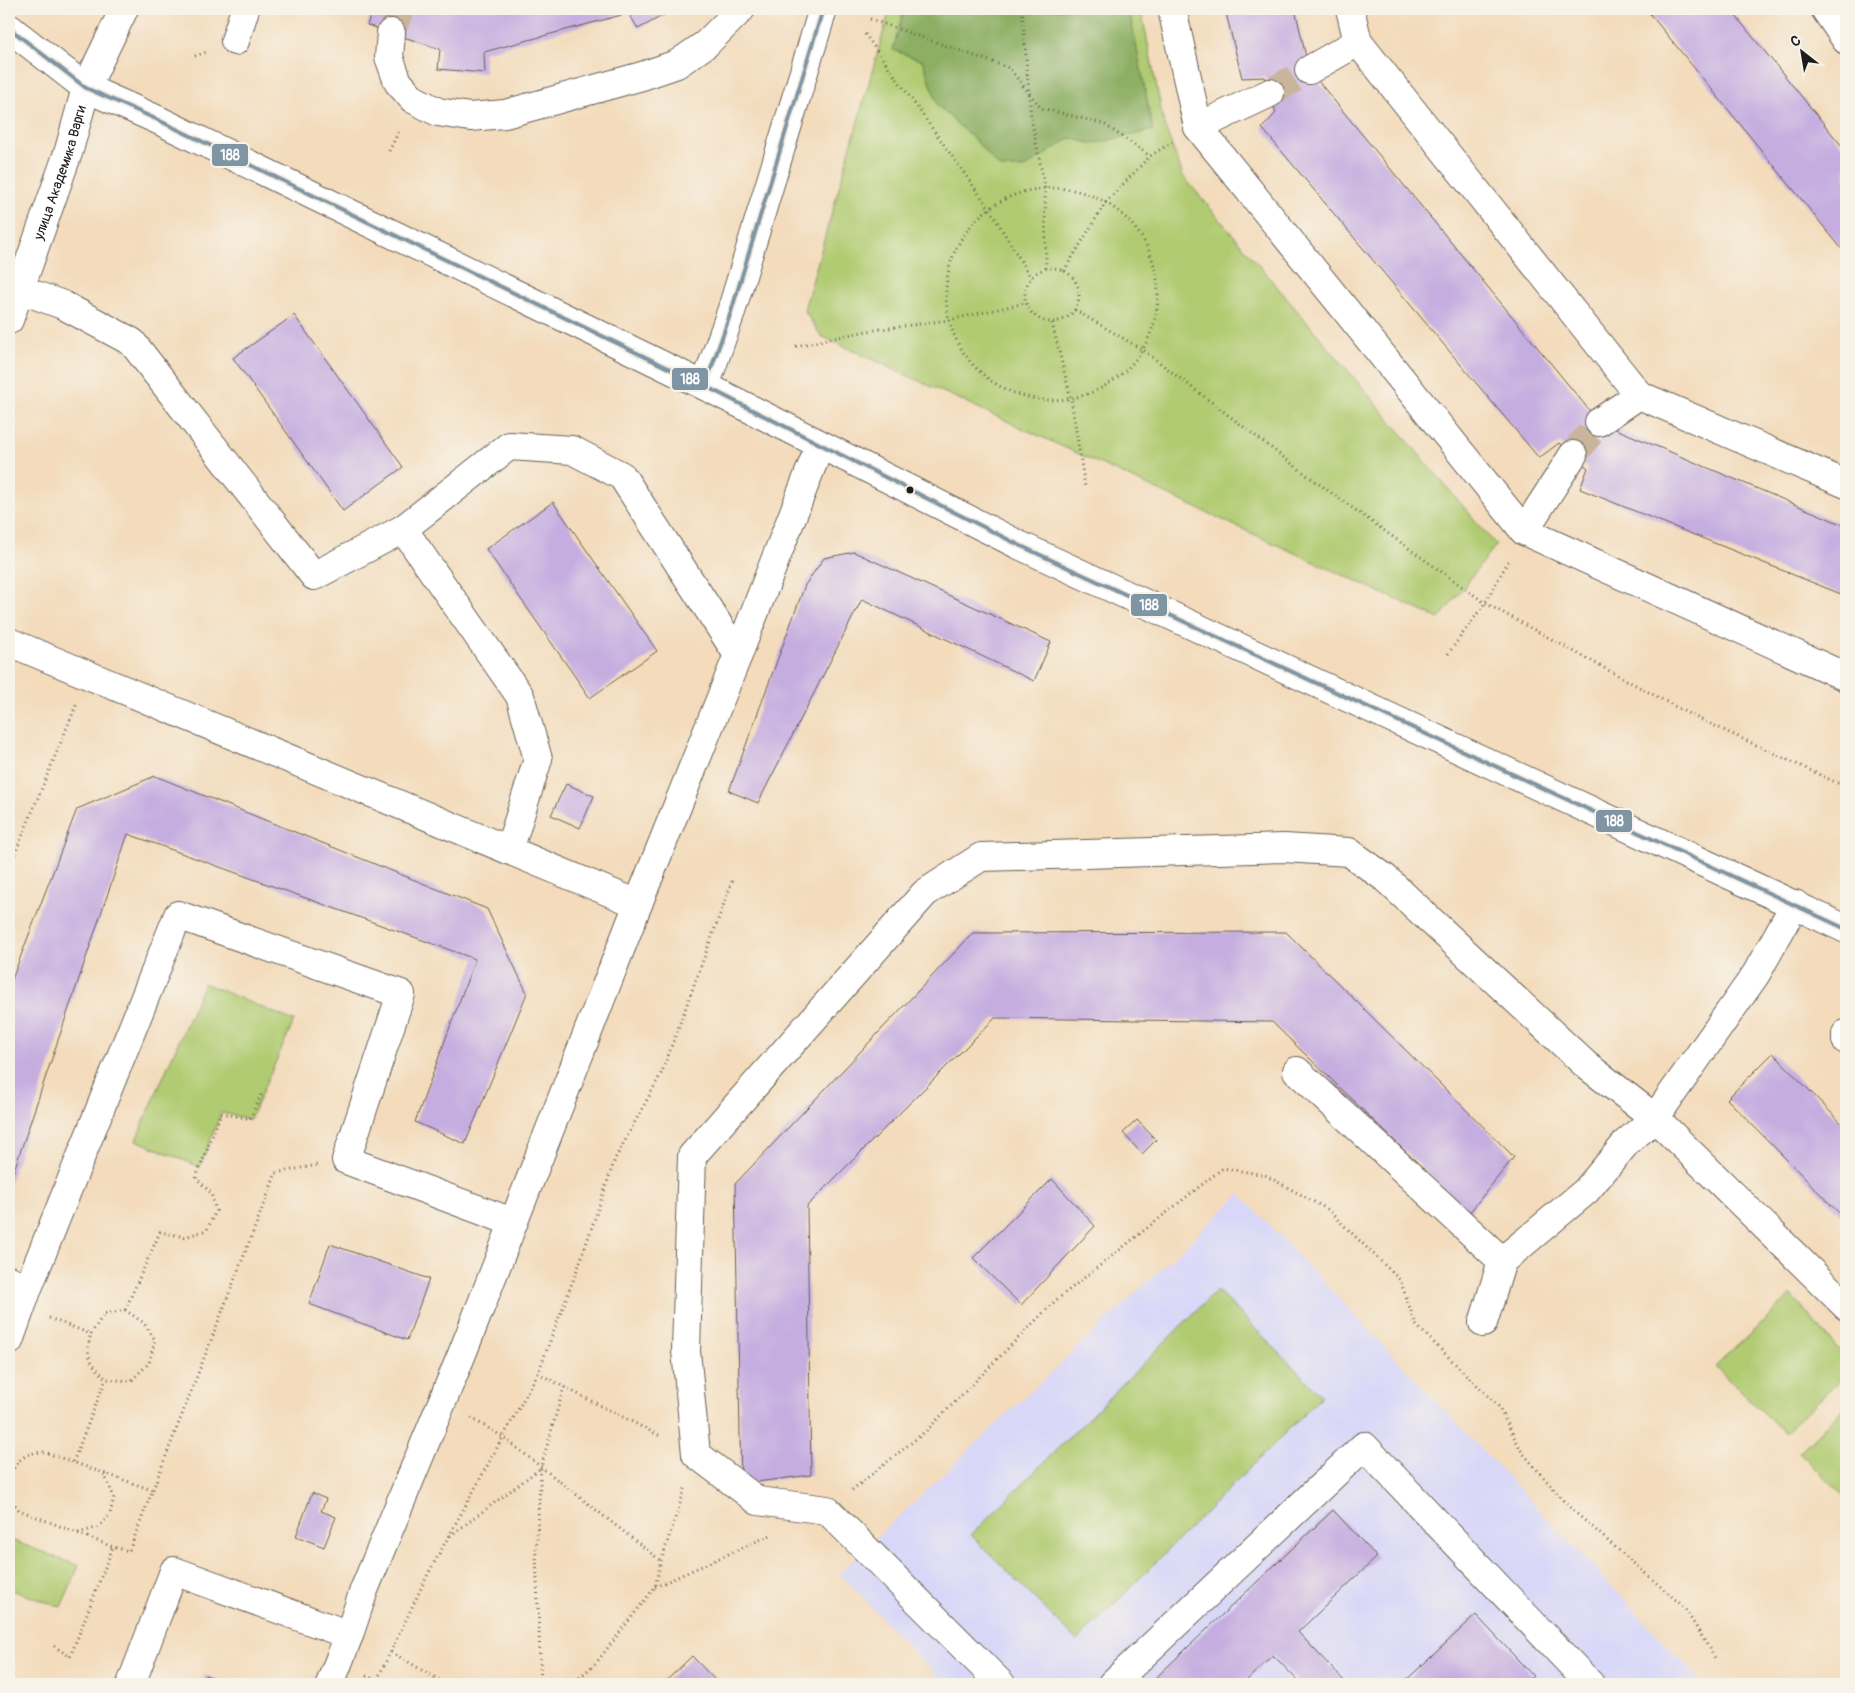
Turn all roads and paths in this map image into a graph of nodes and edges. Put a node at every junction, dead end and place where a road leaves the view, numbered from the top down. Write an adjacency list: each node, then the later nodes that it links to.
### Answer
1 (124, 9): 17 (street)
2 (245, 9): 14 (street)
3 (742, 9): 11 (street)
4 (823, 9): 36 (street)
5 (1022, 9): 18 (path)
6 (1172, 9): 20 (street)
7 (1350, 9): 15 (street)
8 (1825, 9): 13 (street)
9 (870, 18): 18 (path)
10 (9, 28): 17 (street, улица Академика Варги)
11 (391, 33)
12 (865, 34): 24 (path)
13 (1846, 40)
14 (236, 41)
15 (1358, 42): 16 (street); 37 (street)
16 (1309, 70)
17 (86, 88): 28 (street, улица Академика Варги); 36 (street)
18 (1029, 93): 21 (path); 22 (path)
19 (1270, 93): 20 (street)
20 (1198, 126): 21 (path); 45 (street)
21 (1150, 156): 23 (path)
22 (1045, 188): 23 (path); 24 (path); 25 (path)
23 (1106, 202): 26 (path); 35 (path)
24 (989, 208): 27 (path); 32 (path)
25 (1046, 268): 26 (path); 27 (path)
26 (1064, 271): 30 (path)
27 (1031, 278): 29 (path)
28 (19, 289): 31 (street, улица Академика Варги); 44 (street)
29 (1025, 303): 32 (path); 33 (path)
30 (1075, 310): 33 (path); 35 (path)
31 (9, 320)
32 (949, 320): 34 (path); 38 (path)
33 (1052, 323): 38 (path)
34 (796, 346)
35 (1143, 350): 38 (path); 46 (path)
36 (705, 386): 40 (street)
37 (1639, 395): 39 (street); 42 (street)
38 (1072, 399): 43 (path)
39 (1599, 422)
40 (820, 445): 49 (street); 57 (street)
41 (1573, 455): 45 (street)
42 (1846, 484)
43 (1085, 486)
44 (403, 529): 49 (street); 53 (street)
45 (1524, 531): 46 (path); 51 (street)
46 (1485, 603): 48 (path); 52 (path)
47 (9, 642): 50 (street)
48 (1448, 654)
49 (738, 655): 56 (street)
50 (88, 675): 53 (street); 54 (path)
51 (1846, 677)
52 (1846, 787)
53 (509, 850): 56 (street)
54 (9, 868)
55 (733, 880): 73 (path)
56 (638, 904): 65 (street)
57 (1795, 904): 58 (street); 63 (street)
58 (1846, 929)
59 (1846, 1034): 60 (street)
60 (1846, 1040)
61 (1297, 1071): 66 (street)
62 (262, 1093): 69 (path)
63 (1655, 1118): 66 (street); 68 (street); 78 (street)
64 (346, 1160): 65 (street); 67 (street); 83 (path)
65 (512, 1222): 76 (street)
66 (1502, 1261): 70 (street)
67 (19, 1292): 71 (path); 72 (street)
68 (1846, 1306)
69 (125, 1310): 71 (path); 74 (path)
70 (1483, 1323)
71 (91, 1334): 74 (path)
72 (9, 1341)
73 (538, 1373): 75 (path); 77 (path)
74 (106, 1379): 79 (path)
75 (564, 1388): 78 (path); 80 (path)
76 (442, 1400): 77 (path); 92 (street)
77 (503, 1437): 80 (path); 88 (path)
78 (696, 1454): 85 (street); 90 (path)
79 (73, 1462): 81 (path); 82 (path)
80 (542, 1468): 88 (path); 90 (path); 100 (path)
81 (103, 1473): 83 (path); 86 (path)
82 (9, 1478)
83 (152, 1490): 89 (path)
84 (9, 1497): 86 (path)
85 (827, 1510): 95 (path); 102 (street)
86 (78, 1533): 89 (path)
87 (773, 1534): 91 (path)
88 (447, 1538): 94 (path)
89 (113, 1547): 93 (path)
90 (661, 1561): 91 (path)
91 (655, 1587): 101 (path)
92 (349, 1635): 96 (street); 97 (street)
93 (54, 1646)
94 (391, 1652): 98 (path); 99 (path)
95 (1716, 1658)
96 (131, 1684)
97 (330, 1684)
98 (375, 1684)
99 (446, 1684)
100 (541, 1684)
101 (572, 1684)
102 (1001, 1684)
103 (1112, 1684): 104 (street)
104 (1590, 1684)

